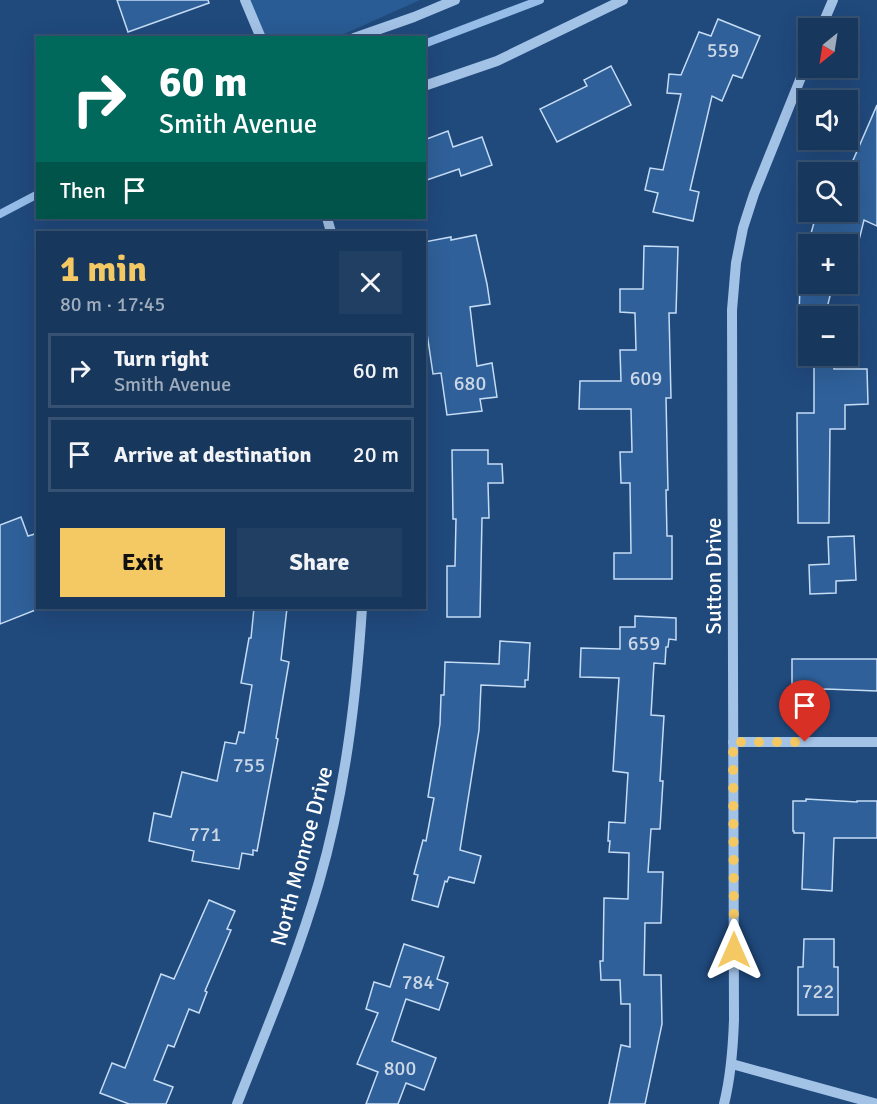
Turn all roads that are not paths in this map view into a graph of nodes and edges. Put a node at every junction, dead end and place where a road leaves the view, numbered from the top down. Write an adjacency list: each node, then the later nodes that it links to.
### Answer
1 (245, 0): 6 (street)
2 (456, 0): 7 (street)
3 (622, 0): 9 (street)
4 (833, 0): 5 (street)
5 (825, 18)
6 (260, 36)
7 (360, 36)
8 (801, 78): 11 (street, Sutton Drive)
9 (426, 85)
10 (362, 609): 14 (street, North Monroe Drive)
11 (733, 742): 12 (street); 13 (street, Sutton Drive)
12 (877, 742)
13 (732, 1064): 15 (street, Sutton Drive); 16 (street)
14 (237, 1104)
15 (724, 1104)
16 (877, 1104)

